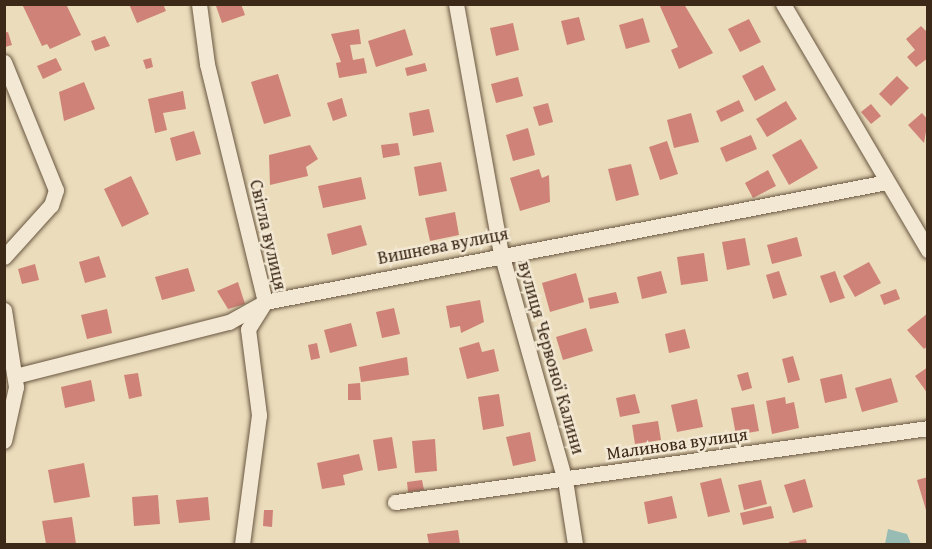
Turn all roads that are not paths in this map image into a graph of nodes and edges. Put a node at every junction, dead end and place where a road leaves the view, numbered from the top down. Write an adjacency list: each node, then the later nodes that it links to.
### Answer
1 (199, 4): 9 (street, Світла вулиця)
2 (456, 4): 7 (street, вулиця Червоної Калини)
3 (783, 4): 5 (street)
4 (4, 62): 8 (street)
5 (887, 182): 6 (street); 7 (street, Вишнева вулиця)
6 (927, 250)
7 (501, 253): 9 (street, Вишнева вулиця); 14 (street, вулиця Червоної Калини)
8 (4, 257)
9 (265, 302): 11 (street, Вишнева вулиця); 16 (street, Світла вулиця)
10 (4, 310): 11 (street)
11 (15, 376): 13 (street)
12 (927, 428): 14 (street, Малинова вулиця)
13 (4, 441)
14 (566, 480): 15 (street, Малинова вулиця); 17 (street, вулиця Червоної Калини)
15 (395, 502)
16 (242, 544)
17 (575, 544)

